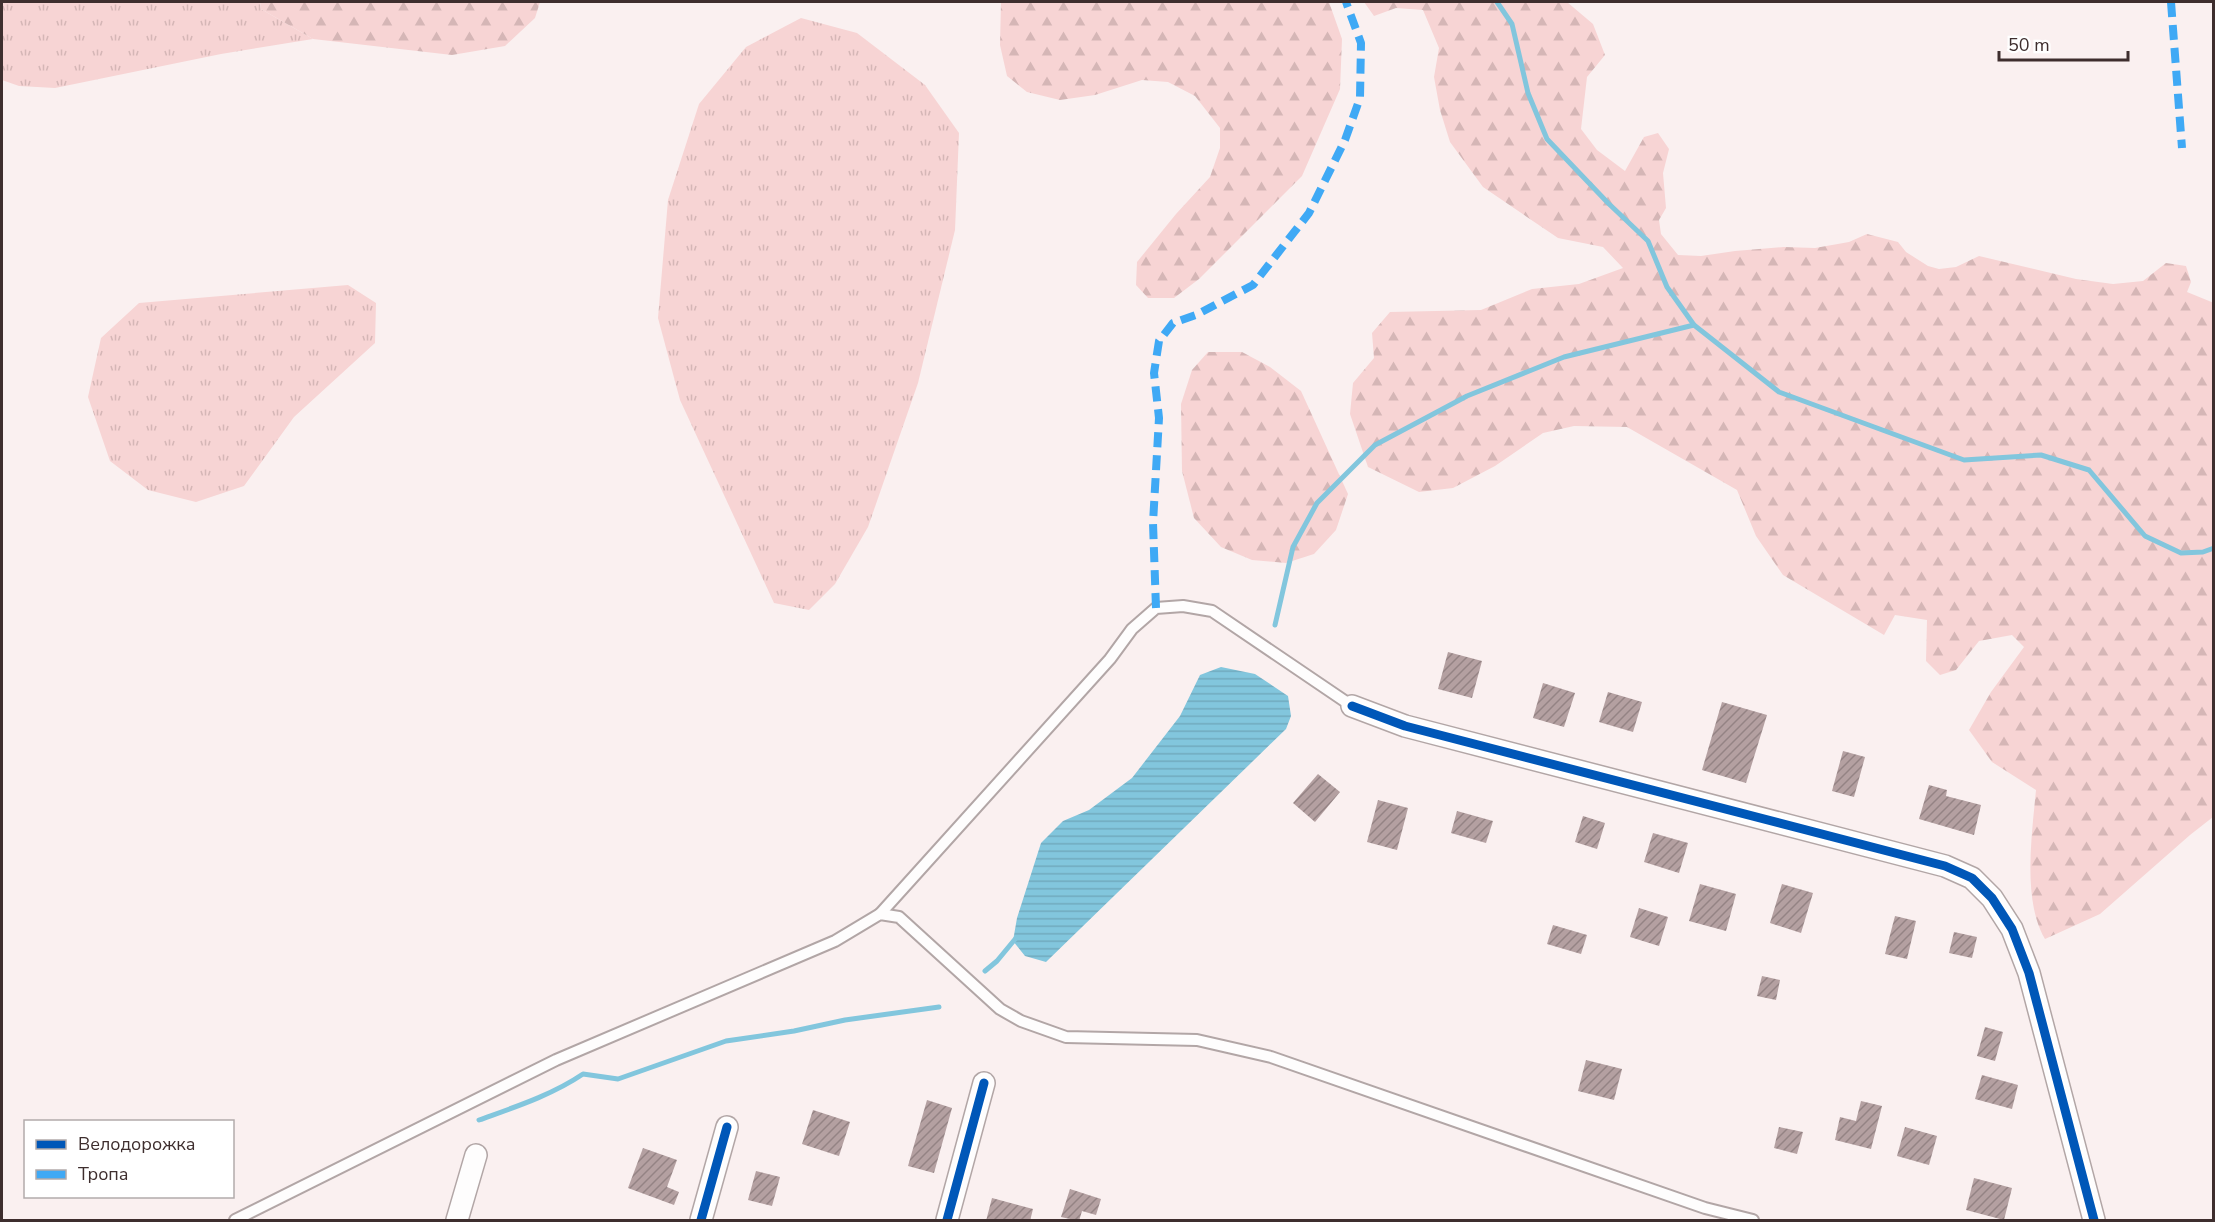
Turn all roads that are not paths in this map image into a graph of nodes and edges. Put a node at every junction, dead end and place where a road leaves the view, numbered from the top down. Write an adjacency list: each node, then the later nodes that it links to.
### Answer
1 (1352, 706): 2 (lane); 11 (street)
2 (880, 914): 6 (lane); 10 (lane)
3 (984, 1083): 9 (street)
4 (727, 1127): 8 (street)
5 (476, 1155): 7 (street)
6 (236, 1221)
7 (457, 1221)
8 (701, 1221)
9 (947, 1221)
10 (1753, 1221)
11 (2094, 1221)

